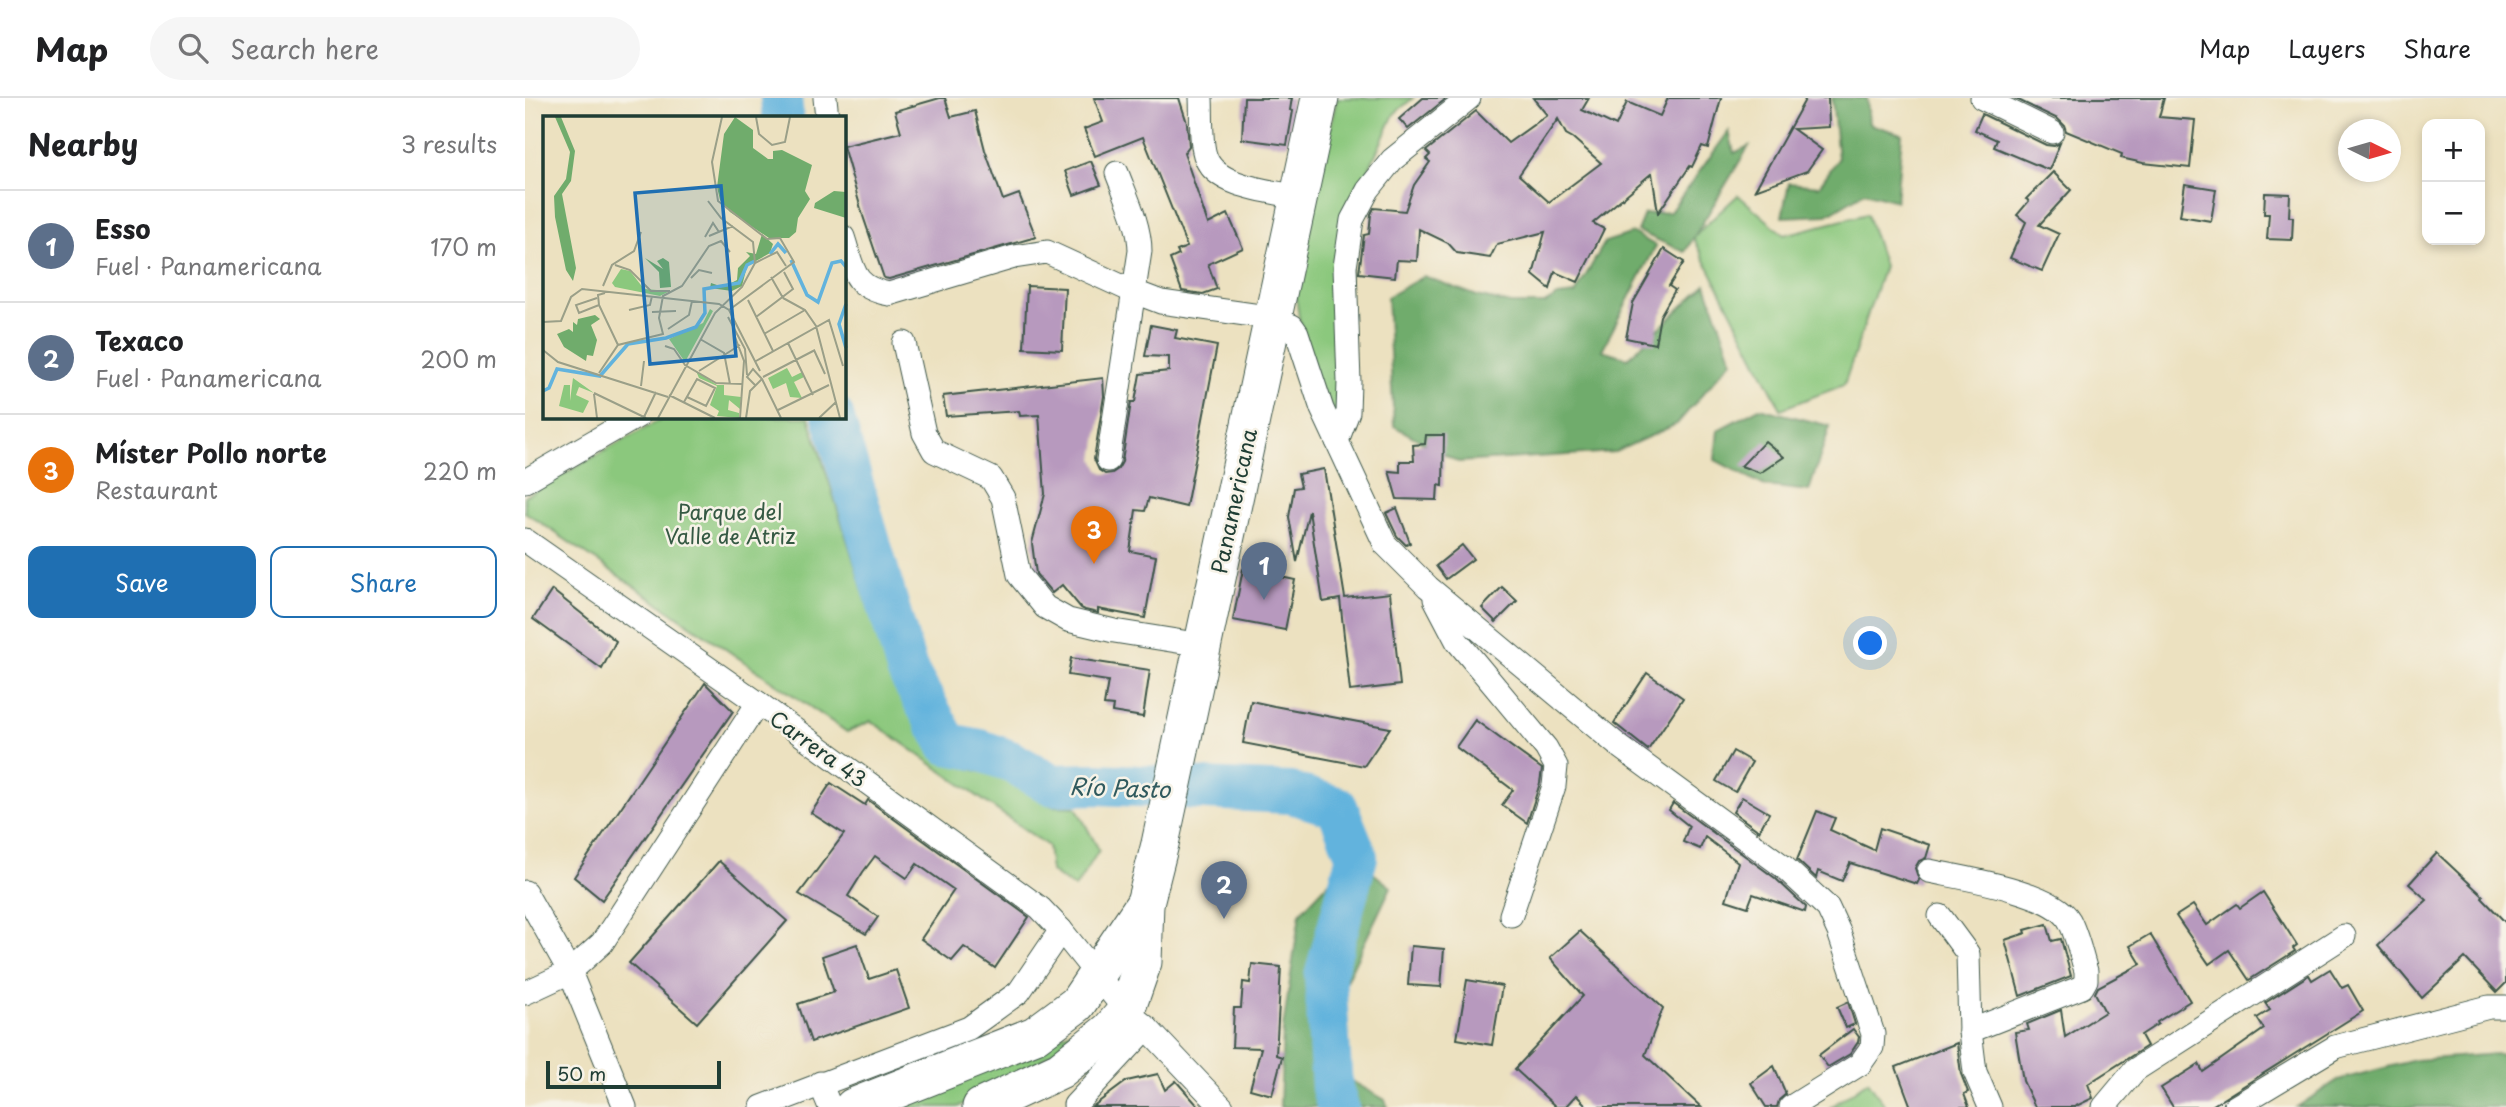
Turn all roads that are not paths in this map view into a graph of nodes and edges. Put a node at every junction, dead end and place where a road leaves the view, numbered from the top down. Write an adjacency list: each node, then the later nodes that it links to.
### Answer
1 (825, 98): 6 (street)
2 (1201, 98): 9 (street)
3 (1319, 98): 9 (main road, Panamericana)
4 (1469, 98): 15 (street)
5 (1982, 98): 7 (street)
6 (827, 116)
7 (2052, 132)
8 (1117, 173): 11 (street)
9 (1299, 197): 12 (main road, Panamericana)
10 (845, 243): 11 (street)
11 (1132, 291): 12 (street); 16 (street)
12 (1274, 318): 15 (street); 20 (main road, Panamericana)
13 (904, 344): 20 (street)
14 (635, 418): 17 (street)
15 (1337, 441): 19 (street)
16 (1108, 460)
17 (525, 481)
18 (525, 540): 21 (street, Carrera 43)
19 (1428, 587): 25 (street); 44 (street)
20 (1202, 645): 24 (main road, Panamericana)
21 (758, 704): 27 (street, Carrera 43); 29 (street)
22 (1929, 871): 34 (street)
23 (525, 892): 29 (street)
24 (1145, 903): 30 (main road, Panamericana); 33 (main road, Panamericana)
25 (1511, 915)
26 (1940, 916): 34 (street)
27 (1061, 930): 30 (street, Carrera 43); 36 (street)
28 (2344, 936): 46 (street)
29 (570, 972): 31 (street); 38 (street)
30 (1096, 975): 33 (street, Carrera 43); 41 (main road, Panamericana)
31 (525, 993)
32 (2506, 1007): 47 (street)
33 (1137, 1019): 35 (main road, Panamericana); 37 (street); 43 (street, Carrera 43)
34 (1970, 1031): 45 (street)
35 (1060, 1070): 37 (street); 42 (main road, Panamericana)
36 (820, 1083): 39 (street); 40 (street)
37 (1075, 1106)
38 (625, 1107)
39 (762, 1107)
40 (830, 1107)
41 (853, 1107)
42 (981, 1107)
43 (1221, 1107)
44 (1791, 1107)
45 (1990, 1107)
46 (2104, 1107)
47 (2235, 1107)

